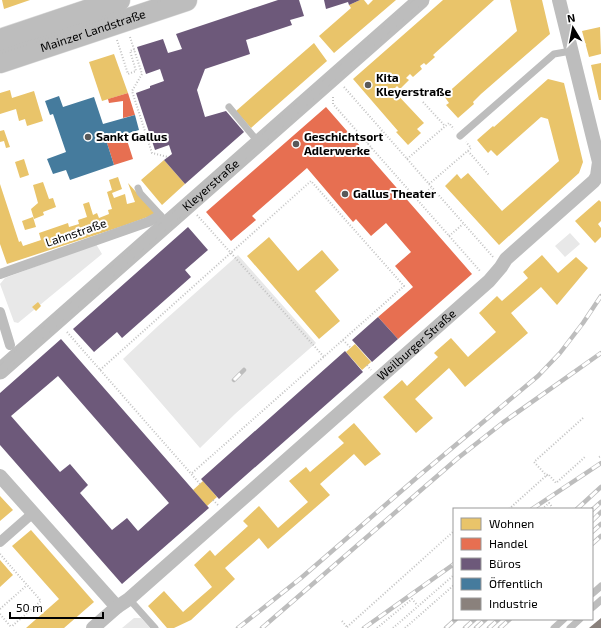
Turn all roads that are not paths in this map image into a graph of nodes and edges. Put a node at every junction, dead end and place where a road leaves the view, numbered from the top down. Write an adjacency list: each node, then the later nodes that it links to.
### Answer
1 (186, 0): 7 (main road, Mainzer Landstraße)
2 (421, 0): 10 (street, Kleyerstraße)
3 (559, 0): 6 (street, Weilburger Straße)
4 (106, 2): 5 (main road, Mainzer Landstraße)
5 (0, 40)
6 (571, 51): 9 (lane); 22 (street, Weilburger Straße)
7 (0, 62)
8 (229, 107): 10 (lane)
9 (460, 136)
10 (259, 143): 12 (street, Kleyerstraße)
11 (138, 188): 12 (lane)
12 (164, 220): 13 (street, Lahnstraße); 16 (street, Kleyerstraße)
13 (0, 274)
14 (0, 312): 15 (street)
15 (10, 345)
16 (0, 371)
17 (0, 476): 18 (street)
18 (33, 513): 19 (street); 24 (street)
19 (0, 542)
20 (601, 586): 21 (lane)
21 (593, 593)
22 (129, 599): 24 (street, Weilburger Straße); 29 (lane)
23 (601, 600): 25 (lane)
24 (117, 607): 28 (street, Weilburger Straße)
25 (593, 607)
26 (563, 620): 30 (lane)
27 (579, 620): 31 (lane)
28 (93, 628)
29 (155, 628)
30 (554, 628)
31 (570, 628)

